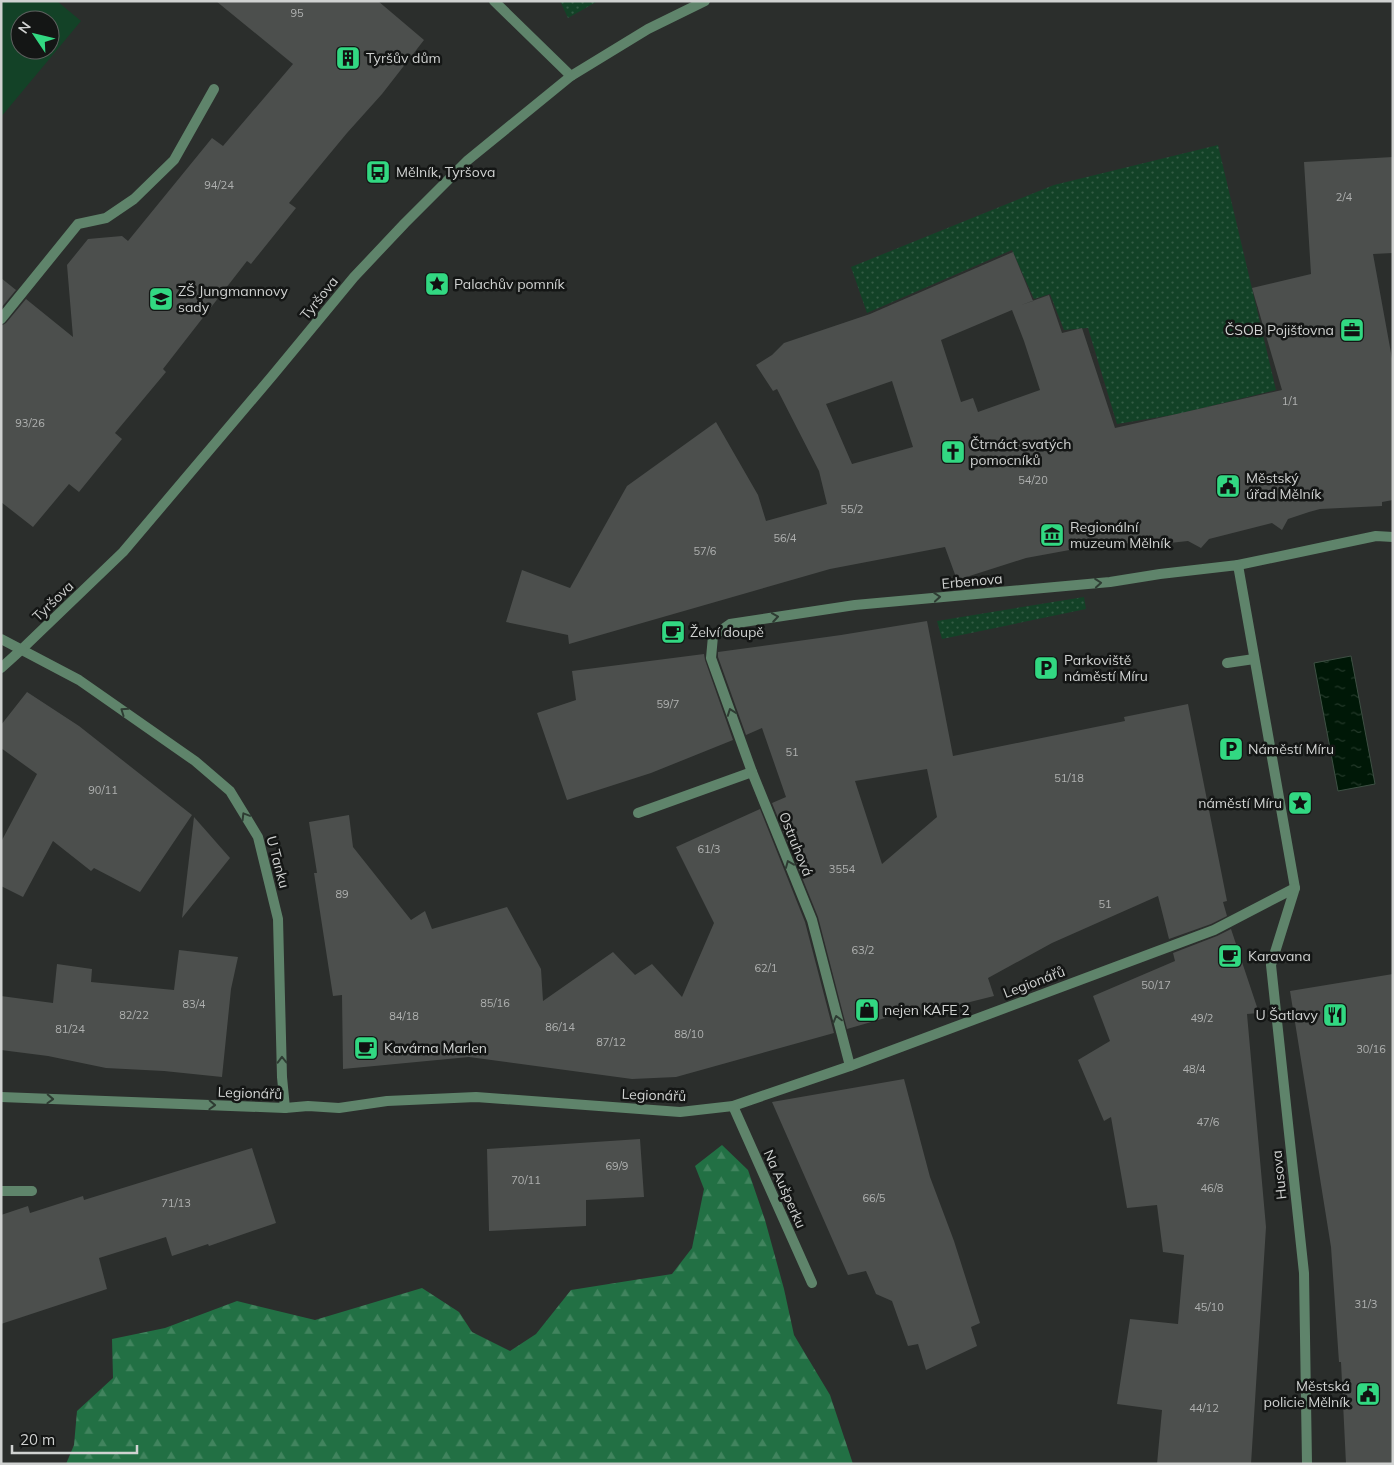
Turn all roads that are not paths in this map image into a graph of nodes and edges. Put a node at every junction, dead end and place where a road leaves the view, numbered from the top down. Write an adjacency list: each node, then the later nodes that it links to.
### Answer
1 (494, 1): 3 (street)
2 (705, 1): 3 (street, Tyršova)
3 (571, 76): 10 (street, Tyršova)
4 (214, 89): 5 (street)
5 (1, 318)
6 (1393, 537): 7 (street)
7 (1238, 564): 8 (street, Erbenova, one-way to 7); 11 (street)
8 (713, 636): 14 (street, Ostruhová, one-way to 8)
9 (1, 639): 10 (street, U Tanku)
10 (22, 649): 13 (street, Tyršova); 20 (street, U Tanku, one-way to 10)
11 (1254, 659): 12 (street); 16 (street)
12 (1227, 663)
13 (1, 668)
14 (752, 772): 15 (street); 17 (street, Ostruhová, one-way to 14)
15 (638, 813)
16 (1296, 888): 17 (street, Legionářů); 24 (street, Husova)
17 (850, 1066): 19 (street, Legionářů)
18 (1, 1097): 20 (street, Legionářů, one-way to 20)
19 (733, 1106): 20 (street, Legionářů); 23 (street, Na Aušperku)
20 (285, 1108)
21 (1, 1191): 22 (street)
22 (32, 1191)
23 (812, 1284)
24 (1307, 1464)

